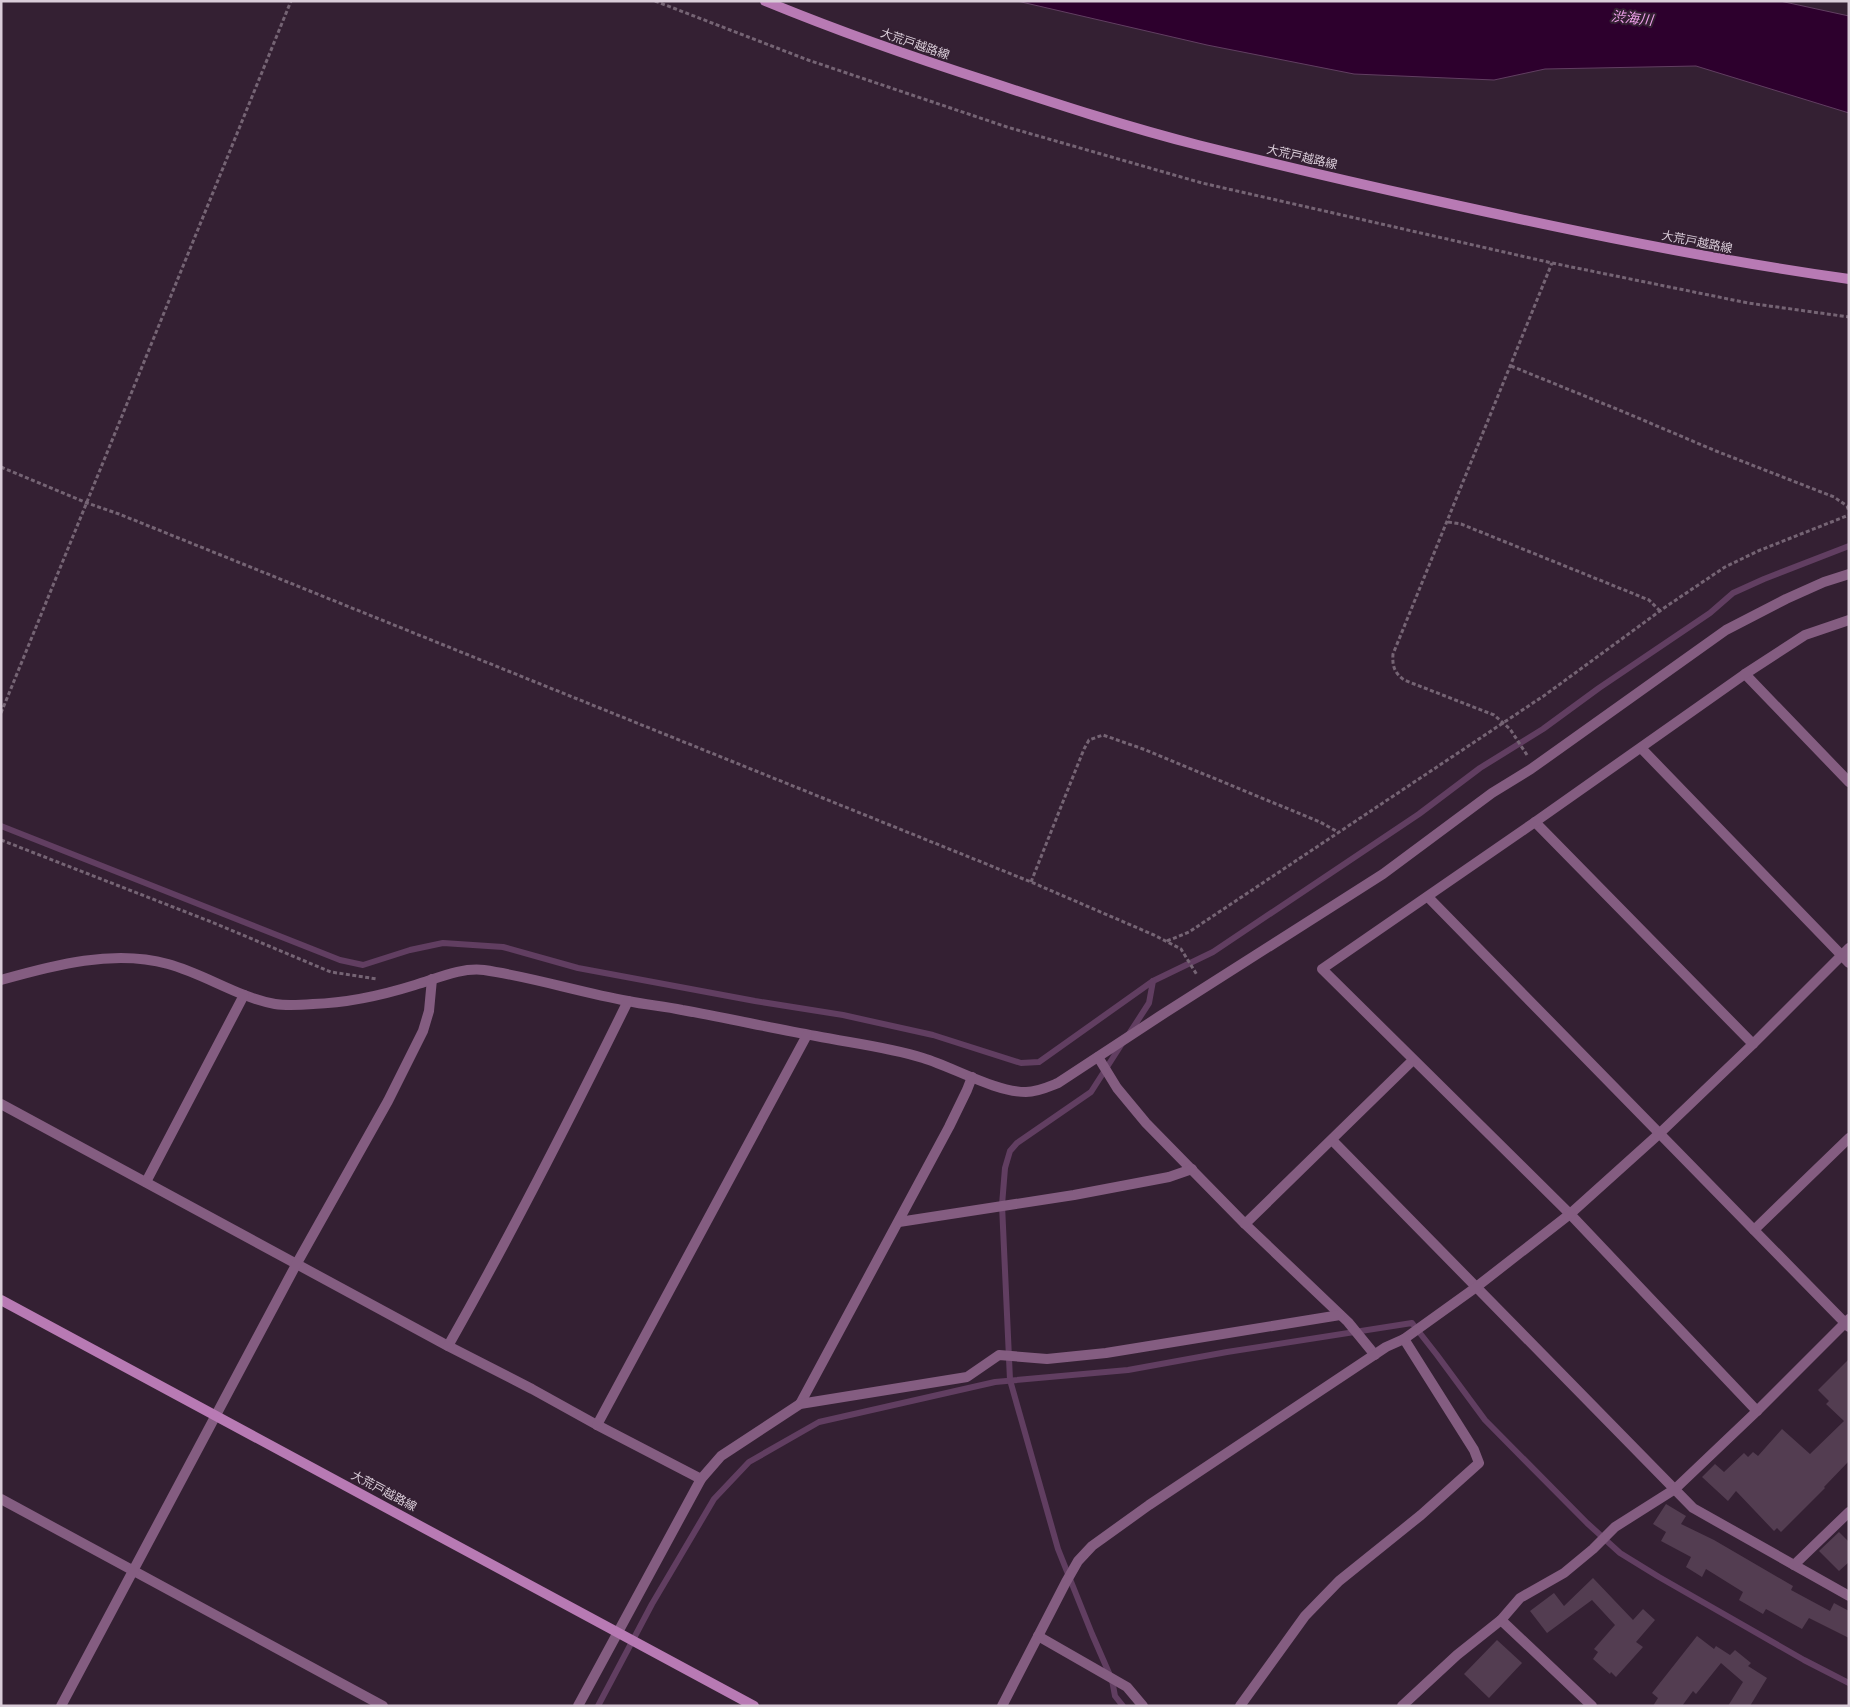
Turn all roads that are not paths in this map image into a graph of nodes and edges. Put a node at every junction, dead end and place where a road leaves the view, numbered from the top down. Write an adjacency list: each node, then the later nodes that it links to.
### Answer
1 (765, 1): 2 (main road, 大荒戸越路線)
2 (1849, 279)
3 (1849, 574): 17 (street)
4 (1849, 620): 5 (street)
5 (1745, 674): 6 (street); 7 (street)
6 (1641, 748): 8 (street); 10 (street)
7 (1849, 782)
8 (1535, 822): 9 (street); 16 (street)
9 (1428, 897): 18 (street); 21 (street)
10 (1846, 956): 16 (street)
11 (432, 979): 13 (street); 14 (street); 30 (street)
12 (1, 980): 13 (street)
13 (244, 995): 25 (street)
14 (628, 1001): 15 (street); 36 (street)
15 (807, 1035): 19 (street); 41 (street)
16 (1753, 1044): 21 (street)
17 (1098, 1057): 19 (street); 24 (street)
18 (1412, 1060): 23 (street); 26 (street)
19 (972, 1076): 27 (street)
20 (1, 1104): 25 (street)
21 (1660, 1133): 26 (street); 29 (street)
22 (1849, 1138): 29 (street)
23 (1332, 1140): 28 (street); 31 (street)
24 (1192, 1169): 27 (street); 28 (street)
25 (146, 1182): 30 (street)
26 (1570, 1214): 31 (street); 39 (street)
27 (899, 1222): 38 (street)
28 (1245, 1224): 33 (street)
29 (1754, 1230): 34 (street)
30 (297, 1263): 36 (street); 40 (street)
31 (1475, 1288): 35 (street); 43 (street)
32 (1, 1300): 40 (main road, 大荒戸越路線)
33 (1340, 1315): 37 (street); 38 (street)
34 (1848, 1323): 39 (street)
35 (1404, 1339): 37 (street); 58 (street)
36 (448, 1346): 41 (street)
37 (1375, 1355): 51 (street)
38 (800, 1404): 42 (street)
39 (1757, 1411): 43 (street)
40 (215, 1416): 47 (street); 50 (main road, 大荒戸越路線)
41 (597, 1425): 42 (street)
42 (701, 1479): 50 (street)
43 (1675, 1489): 46 (street); 49 (street)
44 (1, 1499): 47 (street)
45 (1849, 1512): 46 (street)
46 (1794, 1565): 48 (street)
47 (133, 1570): 52 (street); 53 (street)
48 (1849, 1596)
49 (1500, 1620): 59 (street); 60 (street)
50 (618, 1633): 54 (street); 55 (main road, 大荒戸越路線)
51 (1038, 1636): 56 (street); 57 (street)
52 (61, 1706)
53 (383, 1706)
54 (578, 1706)
55 (754, 1706)
56 (1002, 1706)
57 (1143, 1706)
58 (1240, 1706)
59 (1402, 1706)
60 (1592, 1706)

